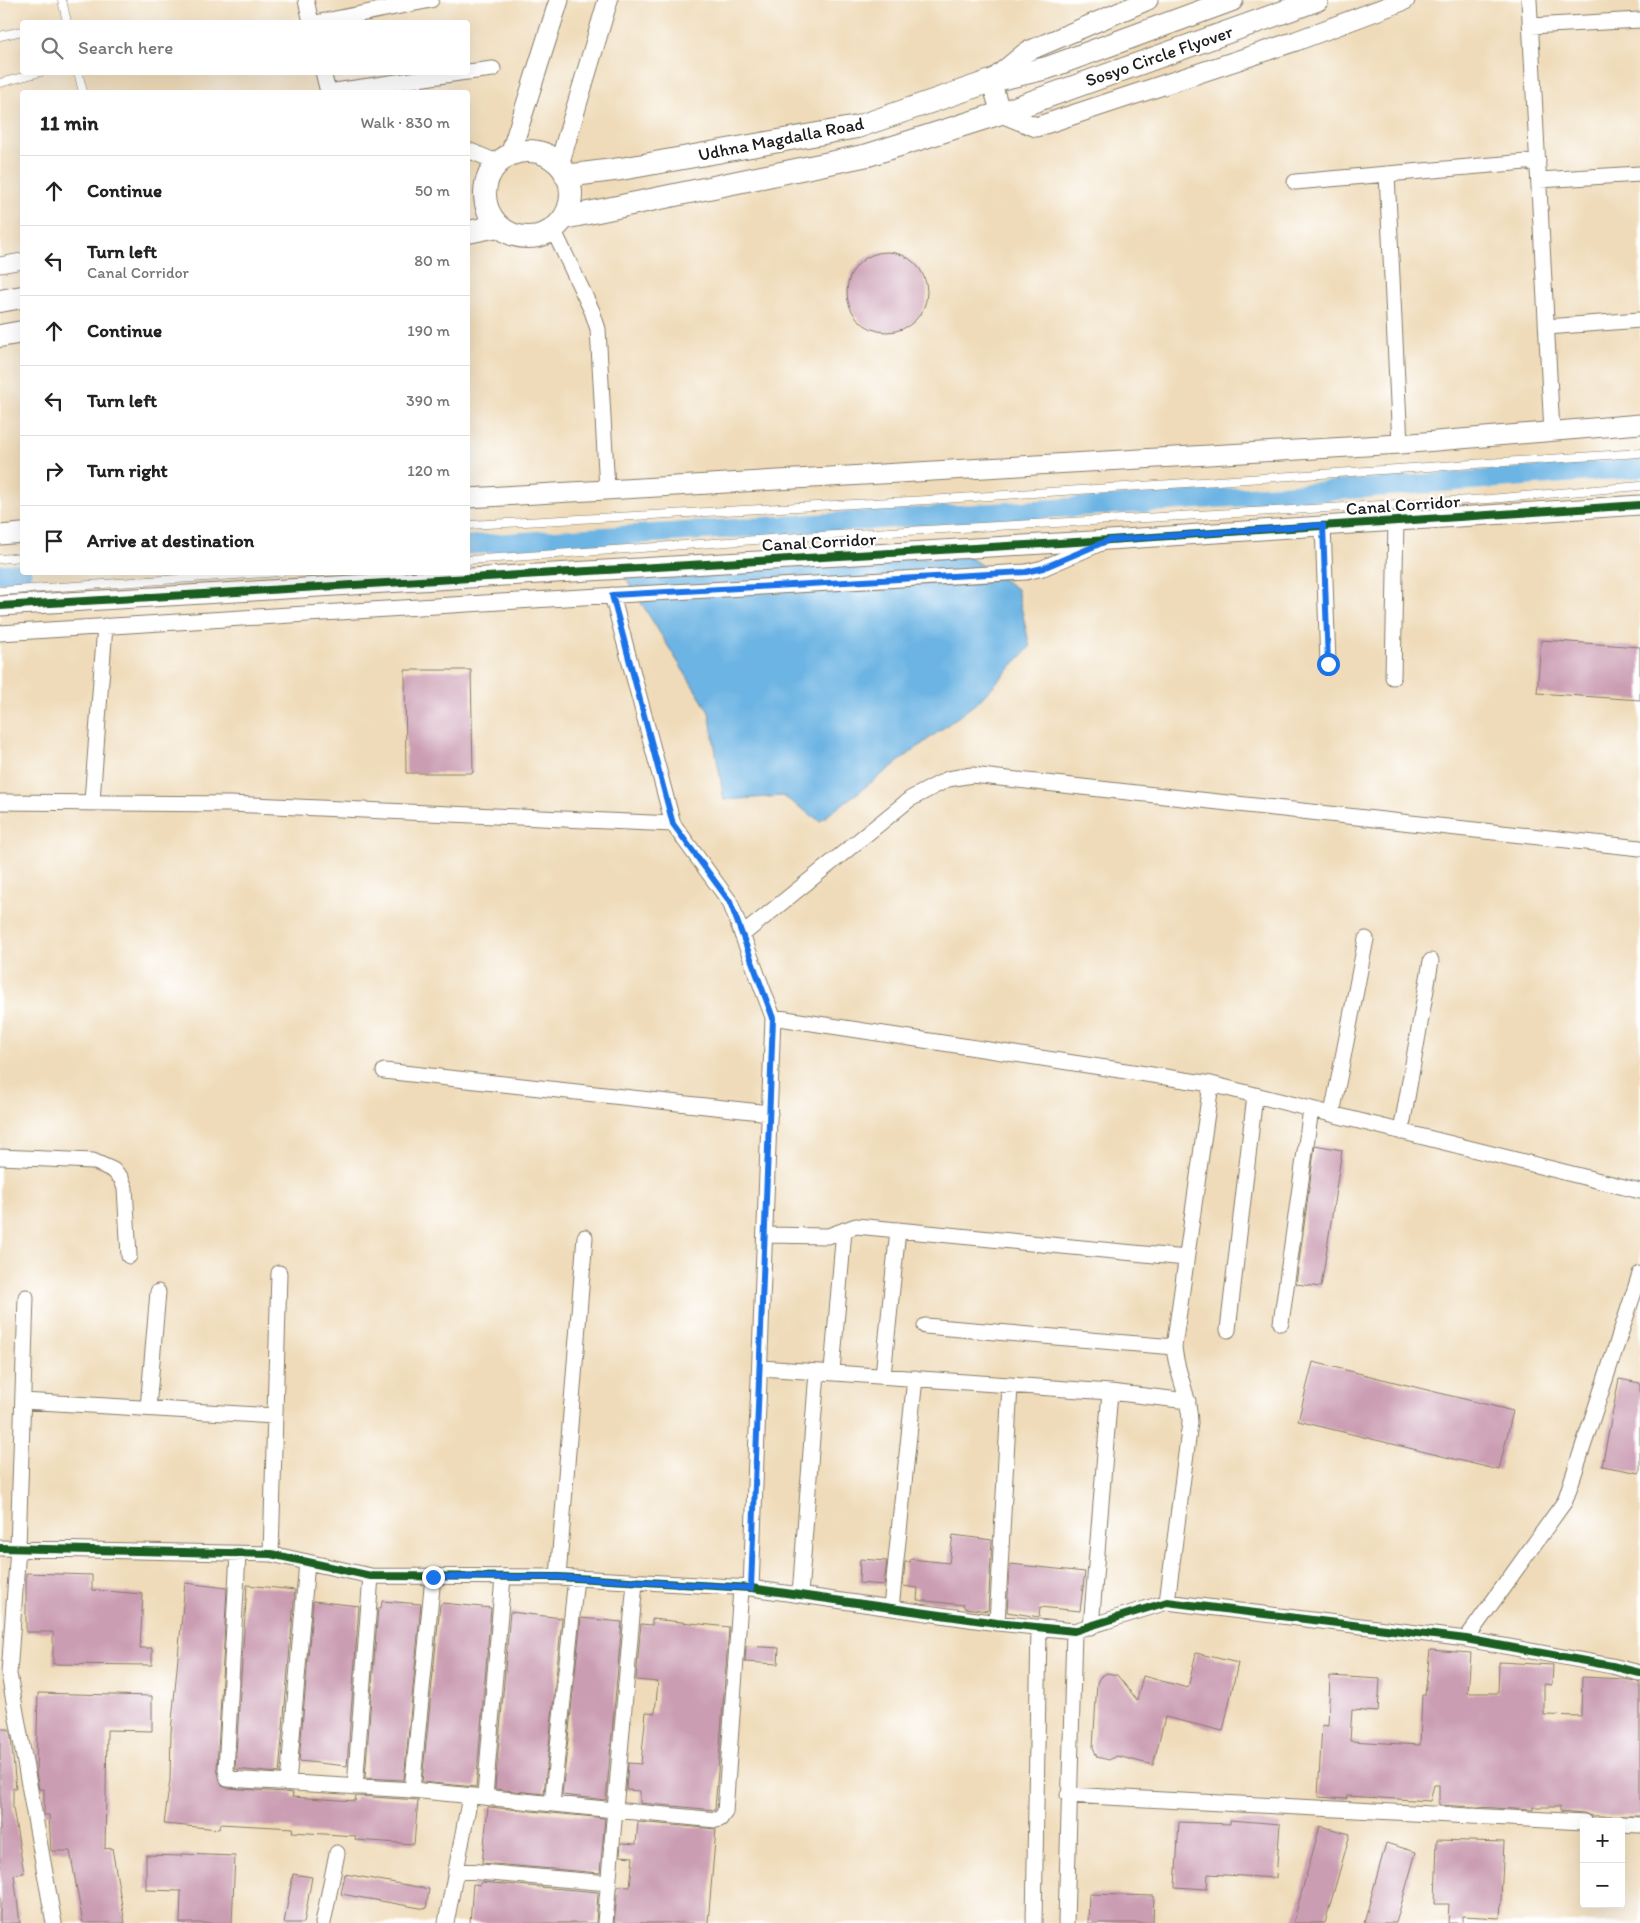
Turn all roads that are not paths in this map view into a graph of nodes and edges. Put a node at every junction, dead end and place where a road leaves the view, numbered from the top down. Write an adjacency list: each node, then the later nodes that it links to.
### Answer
1 (62, 0): 11 (lane)
2 (306, 0): 12 (street)
3 (432, 0): 13 (street)
4 (559, 0): 31 (street)
5 (608, 0): 33 (street)
6 (1148, 0): 24 (street)
7 (1232, 0): 24 (main road, Sosyo Circle Flyover)
8 (1317, 0): 29 (main road, Sosyo Circle Flyover)
9 (1405, 0): 29 (street)
10 (1529, 0): 15 (street)
11 (64, 20)
12 (311, 20)
13 (330, 20)
14 (1640, 20): 15 (street)
15 (1531, 26): 32 (street)
16 (20, 31): 17 (lane)
17 (0, 36)
18 (493, 69): 19 (street)
19 (470, 72)
20 (30, 75): 25 (lane)
21 (79, 75): 26 (lane)
22 (324, 75): 27 (street)
23 (446, 75): 28 (street)
24 (991, 81): 29 (street); 33 (main road, Udhna Magdalla Road)
25 (0, 83)
26 (82, 90)
27 (328, 90)
28 (342, 90)
29 (1001, 113): 39 (main road, Sosyo Circle Flyover)
30 (470, 150): 31 (street)
31 (504, 159): 33 (main road); 38 (main road)
32 (1538, 161): 34 (street); 36 (street)
33 (562, 170): 39 (main road)
34 (1387, 174): 37 (street); 52 (street)
35 (1640, 174): 36 (street)
36 (1539, 180): 47 (street)
37 (1295, 182)
38 (477, 188): 40 (main road)
39 (559, 224): 40 (main road); 55 (street)
40 (498, 226): 41 (main road)
41 (470, 232)
42 (20, 261): 43 (street)
43 (0, 265)
44 (20, 297): 45 (main road)
45 (0, 301)
46 (1640, 320): 47 (street)
47 (1547, 328): 51 (street)
48 (20, 332): 49 (main road)
49 (0, 336)
50 (1640, 424): 51 (street)
51 (1552, 432): 52 (street)
52 (1400, 444): 55 (street)
53 (1640, 453): 59 (lane)
54 (1640, 486): 66 (lane)
55 (606, 489): 56 (street)
56 (470, 498)
57 (1640, 505): 58 (street, Canal Corridor)
58 (1396, 520): 60 (street, Canal Corridor); 74 (street)
59 (470, 525)
60 (1323, 525): 63 (street, Canal Corridor); 73 (street)
61 (20, 533): 62 (street)
62 (0, 535)
63 (1109, 540): 69 (street); 70 (street, Canal Corridor)
64 (20, 557): 65 (lane)
65 (0, 559)
66 (470, 560)
67 (237, 575): 68 (lane)
68 (0, 591)
69 (612, 595): 71 (street); 77 (street)
70 (0, 606)
71 (105, 626): 72 (street); 76 (street)
72 (0, 633)
73 (1328, 664)
74 (1393, 677)
75 (0, 802): 76 (street)
76 (92, 802): 77 (street)
77 (673, 824): 79 (street)
78 (1640, 848): 79 (street)
79 (742, 935): 82 (street)
80 (1366, 940): 88 (street)
81 (1431, 961): 89 (street)
82 (773, 1018): 84 (street); 87 (street)
83 (384, 1071): 87 (street)
84 (1211, 1084): 85 (street); 97 (street)
85 (1255, 1095): 86 (street); 104 (street)
86 (1311, 1109): 88 (street); 102 (street)
87 (770, 1113): 94 (street)
88 (1332, 1114): 89 (street)
89 (1401, 1132): 91 (street)
90 (0, 1157): 96 (street)
91 (1640, 1191)
92 (844, 1230): 93 (street); 94 (street); 107 (street)
93 (898, 1230): 97 (street); 108 (street)
94 (765, 1235): 106 (street)
95 (585, 1237): 124 (street)
96 (129, 1256)
97 (1186, 1258): 105 (street)
98 (280, 1273): 115 (street)
99 (1640, 1274): 135 (street)
100 (158, 1292): 114 (street)
101 (26, 1297): 112 (street)
102 (1281, 1323)
103 (925, 1326): 105 (street)
104 (1228, 1330)
105 (1174, 1347): 113 (street)
106 (761, 1368): 107 (street); 127 (street)
107 (825, 1371): 108 (street); 128 (street)
108 (883, 1375): 109 (street)
109 (915, 1378): 110 (street); 130 (street)
110 (1010, 1385): 111 (street); 131 (street)
111 (1110, 1392): 113 (street); 133 (street)
112 (22, 1401): 114 (street); 117 (street)
113 (1188, 1401): 129 (street)
114 (148, 1408): 115 (street)
115 (275, 1416): 119 (street)
116 (0, 1548): 117 (street)
117 (18, 1548): 118 (street); 151 (street)
118 (238, 1554): 119 (street); 137 (street)
119 (271, 1554): 120 (street)
120 (307, 1562): 121 (street); 137 (street)
121 (371, 1576): 122 (street); 138 (street)
122 (433, 1577): 123 (street); 139 (street)
123 (503, 1577): 124 (street); 140 (street)
124 (558, 1577): 125 (street)
125 (576, 1578): 126 (street); 143 (street)
126 (635, 1582): 127 (street); 144 (street)
127 (746, 1588): 128 (street); 144 (street)
128 (800, 1595): 130 (street)
129 (1167, 1602): 133 (street); 135 (street)
130 (891, 1608): 131 (street)
131 (997, 1623): 132 (street)
132 (1039, 1628): 134 (street); 155 (street)
133 (1091, 1628): 134 (street)
134 (1074, 1631): 141 (street)
135 (1466, 1640): 136 (street)
136 (1640, 1673)
137 (288, 1783): 138 (street)
138 (354, 1787): 139 (street)
139 (412, 1790): 142 (street)
140 (485, 1796): 142 (street); 143 (street)
141 (1068, 1796): 145 (street); 156 (street)
142 (470, 1797): 149 (street)
143 (552, 1803): 144 (street)
144 (615, 1810): 150 (street)
145 (1580, 1822)
146 (1625, 1824): 147 (street)
147 (1640, 1825)
148 (337, 1852): 152 (street)
149 (456, 1870): 150 (street); 153 (street)
150 (609, 1883): 154 (street)
151 (54, 1923)
152 (323, 1923)
153 (446, 1923)
154 (605, 1923)
155 (1034, 1923)
156 (1066, 1923)

